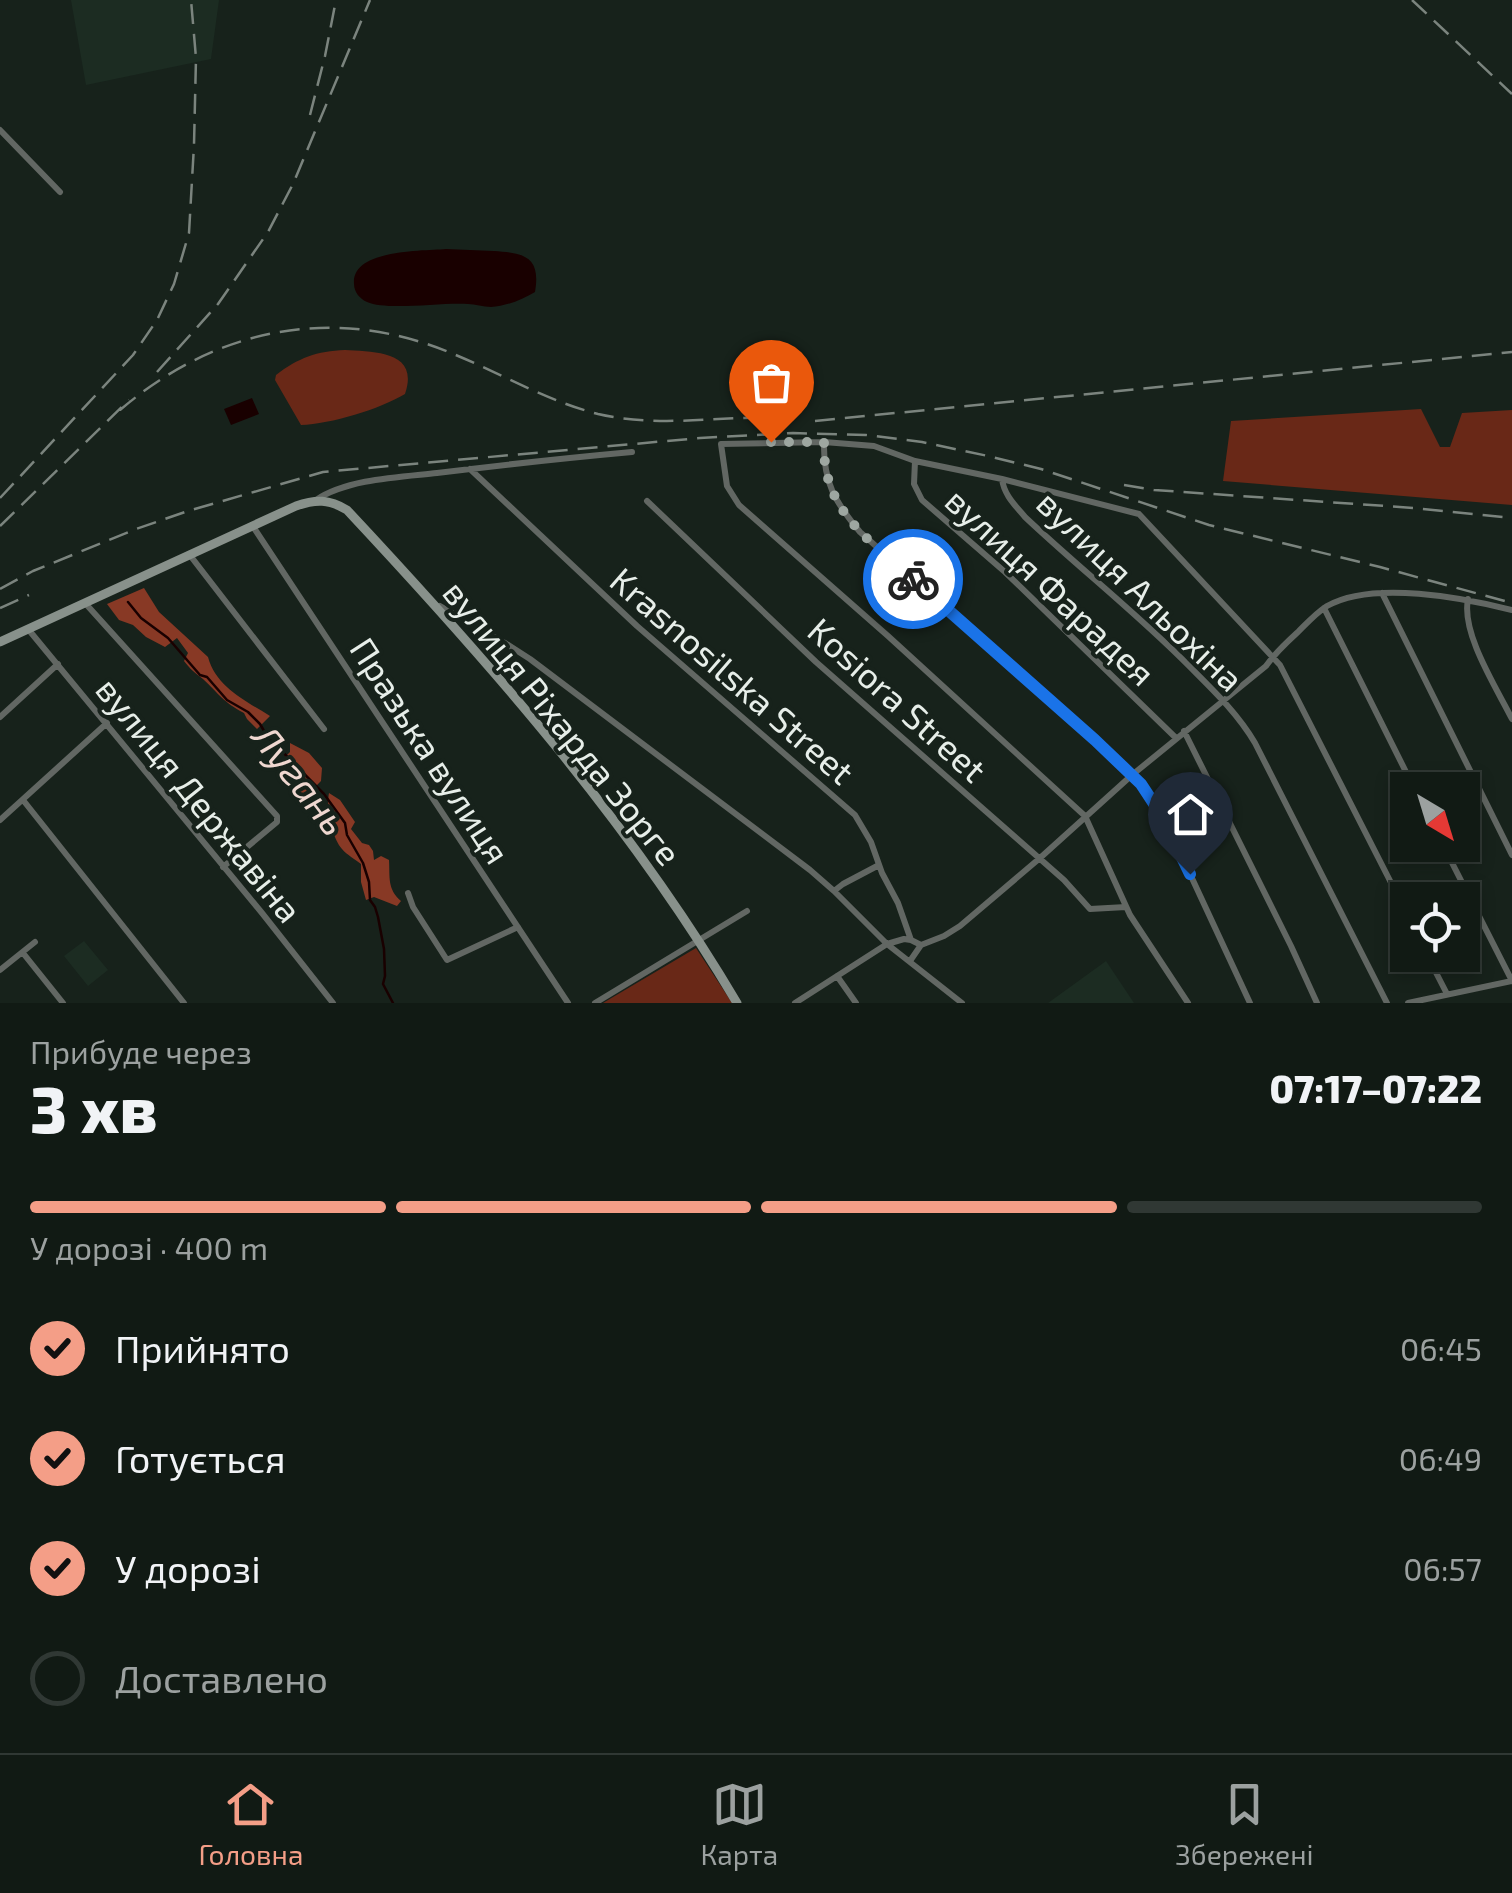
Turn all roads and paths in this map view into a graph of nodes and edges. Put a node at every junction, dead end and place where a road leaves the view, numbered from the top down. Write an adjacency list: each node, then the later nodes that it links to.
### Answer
1 (0, 130): 2 (street)
2 (60, 192)
3 (824, 442): 5 (street); 30 (street); 32 (street)
4 (632, 452): 6 (street)
5 (915, 461): 7 (street); 28 (street, вулиця Фарадея)
6 (470, 469): 8 (street); 37 (street, Krasnosilska Street)
7 (1002, 479): 20 (street); 22 (street, вулиця Альохіна)
8 (319, 501): 10 (street); 15 (street, вулиця Ріхарда Зорге)
9 (647, 501): 35 (street, Kosiora Street)
10 (252, 525): 11 (street); 44 (street, Празька вулиця)
11 (189, 554): 14 (street); 26 (street)
12 (1382, 594): 13 (street); 16 (street); 34 (street)
13 (1468, 599): 17 (street); 24 (street)
14 (85, 602): 18 (street); 38 (street)
15 (434, 603): 40 (street); 46 (street, вулиця Ріхарда Зорге)
16 (1324, 608): 20 (street); 29 (street)
17 (1512, 610)
18 (27, 628): 19 (street); 21 (street, вулиця Державіна)
19 (0, 642)
20 (1273, 656): 22 (street); 39 (street)
21 (58, 664): 23 (street); 25 (street, вулиця Державіна)
22 (1224, 702): 27 (street); 69 (street, вулиця Альохіна)
23 (0, 717)
24 (1512, 719)
25 (107, 724): 31 (street); 38 (street, вулиця Державіна)
26 (324, 729)
27 (1184, 732): 28 (street); 68 (street)
28 (1176, 738): 30 (street)
29 (1406, 772)
30 (1132, 775): 32 (street); 67 (street)
31 (23, 800): 33 (street); 58 (street)
32 (1085, 816): 35 (street); 42 (street)
33 (0, 820)
34 (1512, 855)
35 (1040, 858): 42 (street, Kosiora Street); 49 (street)
36 (1452, 862): 55 (street)
37 (879, 865): 40 (street); 45 (street, Krasnosilska Street)
38 (224, 868): 59 (street, вулиця Державіна)
39 (1391, 882)
40 (834, 891): 48 (street)
41 (408, 893): 44 (street)
42 (1126, 906): 66 (street)
43 (747, 912): 46 (street)
44 (518, 926): 60 (street, Празька вулиця)
45 (910, 940): 48 (street); 49 (street)
46 (700, 941): 61 (street); 62 (street, вулиця Ріхарда Зорге)
47 (35, 942): 50 (street)
48 (887, 944): 51 (street); 54 (street)
49 (921, 945): 51 (street)
50 (23, 952): 52 (street); 57 (street)
51 (910, 962): 65 (street)
52 (0, 970)
53 (1436, 972): 56 (street)
54 (837, 976): 63 (street); 64 (street)
55 (1512, 981): 56 (street)
56 (1447, 994): 70 (street)
57 (64, 1003)
58 (184, 1003)
59 (333, 1003)
60 (568, 1003)
61 (595, 1003)
62 (737, 1003)
63 (795, 1003)
64 (856, 1003)
65 (962, 1003)
66 (1188, 1003)
67 (1250, 1003)
68 (1316, 1003)
69 (1387, 1003)
70 (1408, 1003)

